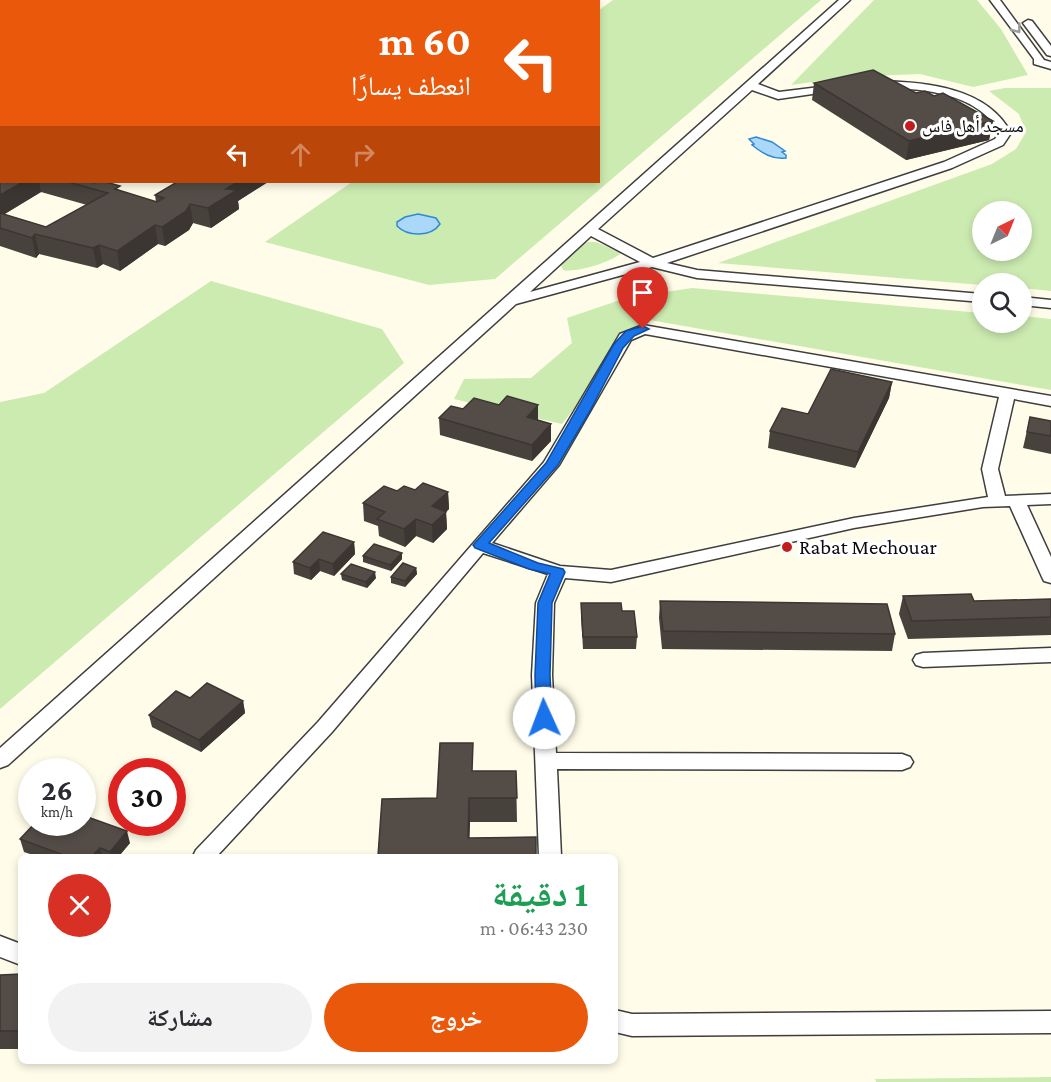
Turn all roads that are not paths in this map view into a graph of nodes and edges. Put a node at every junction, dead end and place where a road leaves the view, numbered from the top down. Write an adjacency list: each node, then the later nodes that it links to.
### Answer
1 (845, 0): 7 (street)
2 (995, 0): 5 (street, one-way to 5)
3 (1024, 18): 4 (street)
4 (1051, 53)
5 (1048, 64)
6 (868, 84): 10 (street)
7 (750, 85): 8 (street); 9 (street)
8 (847, 87)
9 (590, 230): 10 (street); 12 (street)
10 (652, 263): 11 (street); 12 (street)
11 (972, 297)
12 (511, 301): 24 (street)
13 (1032, 302): 14 (street)
14 (1051, 304)
15 (1008, 393): 16 (street); 18 (street); 19 (street)
16 (1051, 401)
17 (1051, 499): 18 (street)
18 (1007, 500): 20 (street); 21 (street)
19 (480, 545): 20 (street); 27 (street)
20 (558, 572): 25 (street)
21 (1051, 577)
22 (1051, 655): 23 (street)
23 (923, 660)
24 (0, 760)
25 (546, 761): 26 (street); 28 (street)
26 (902, 762)
27 (206, 854)
28 (550, 854)
29 (0, 946): 30 (street)
30 (18, 954)
31 (618, 1022): 32 (street)
32 (1051, 1022)

